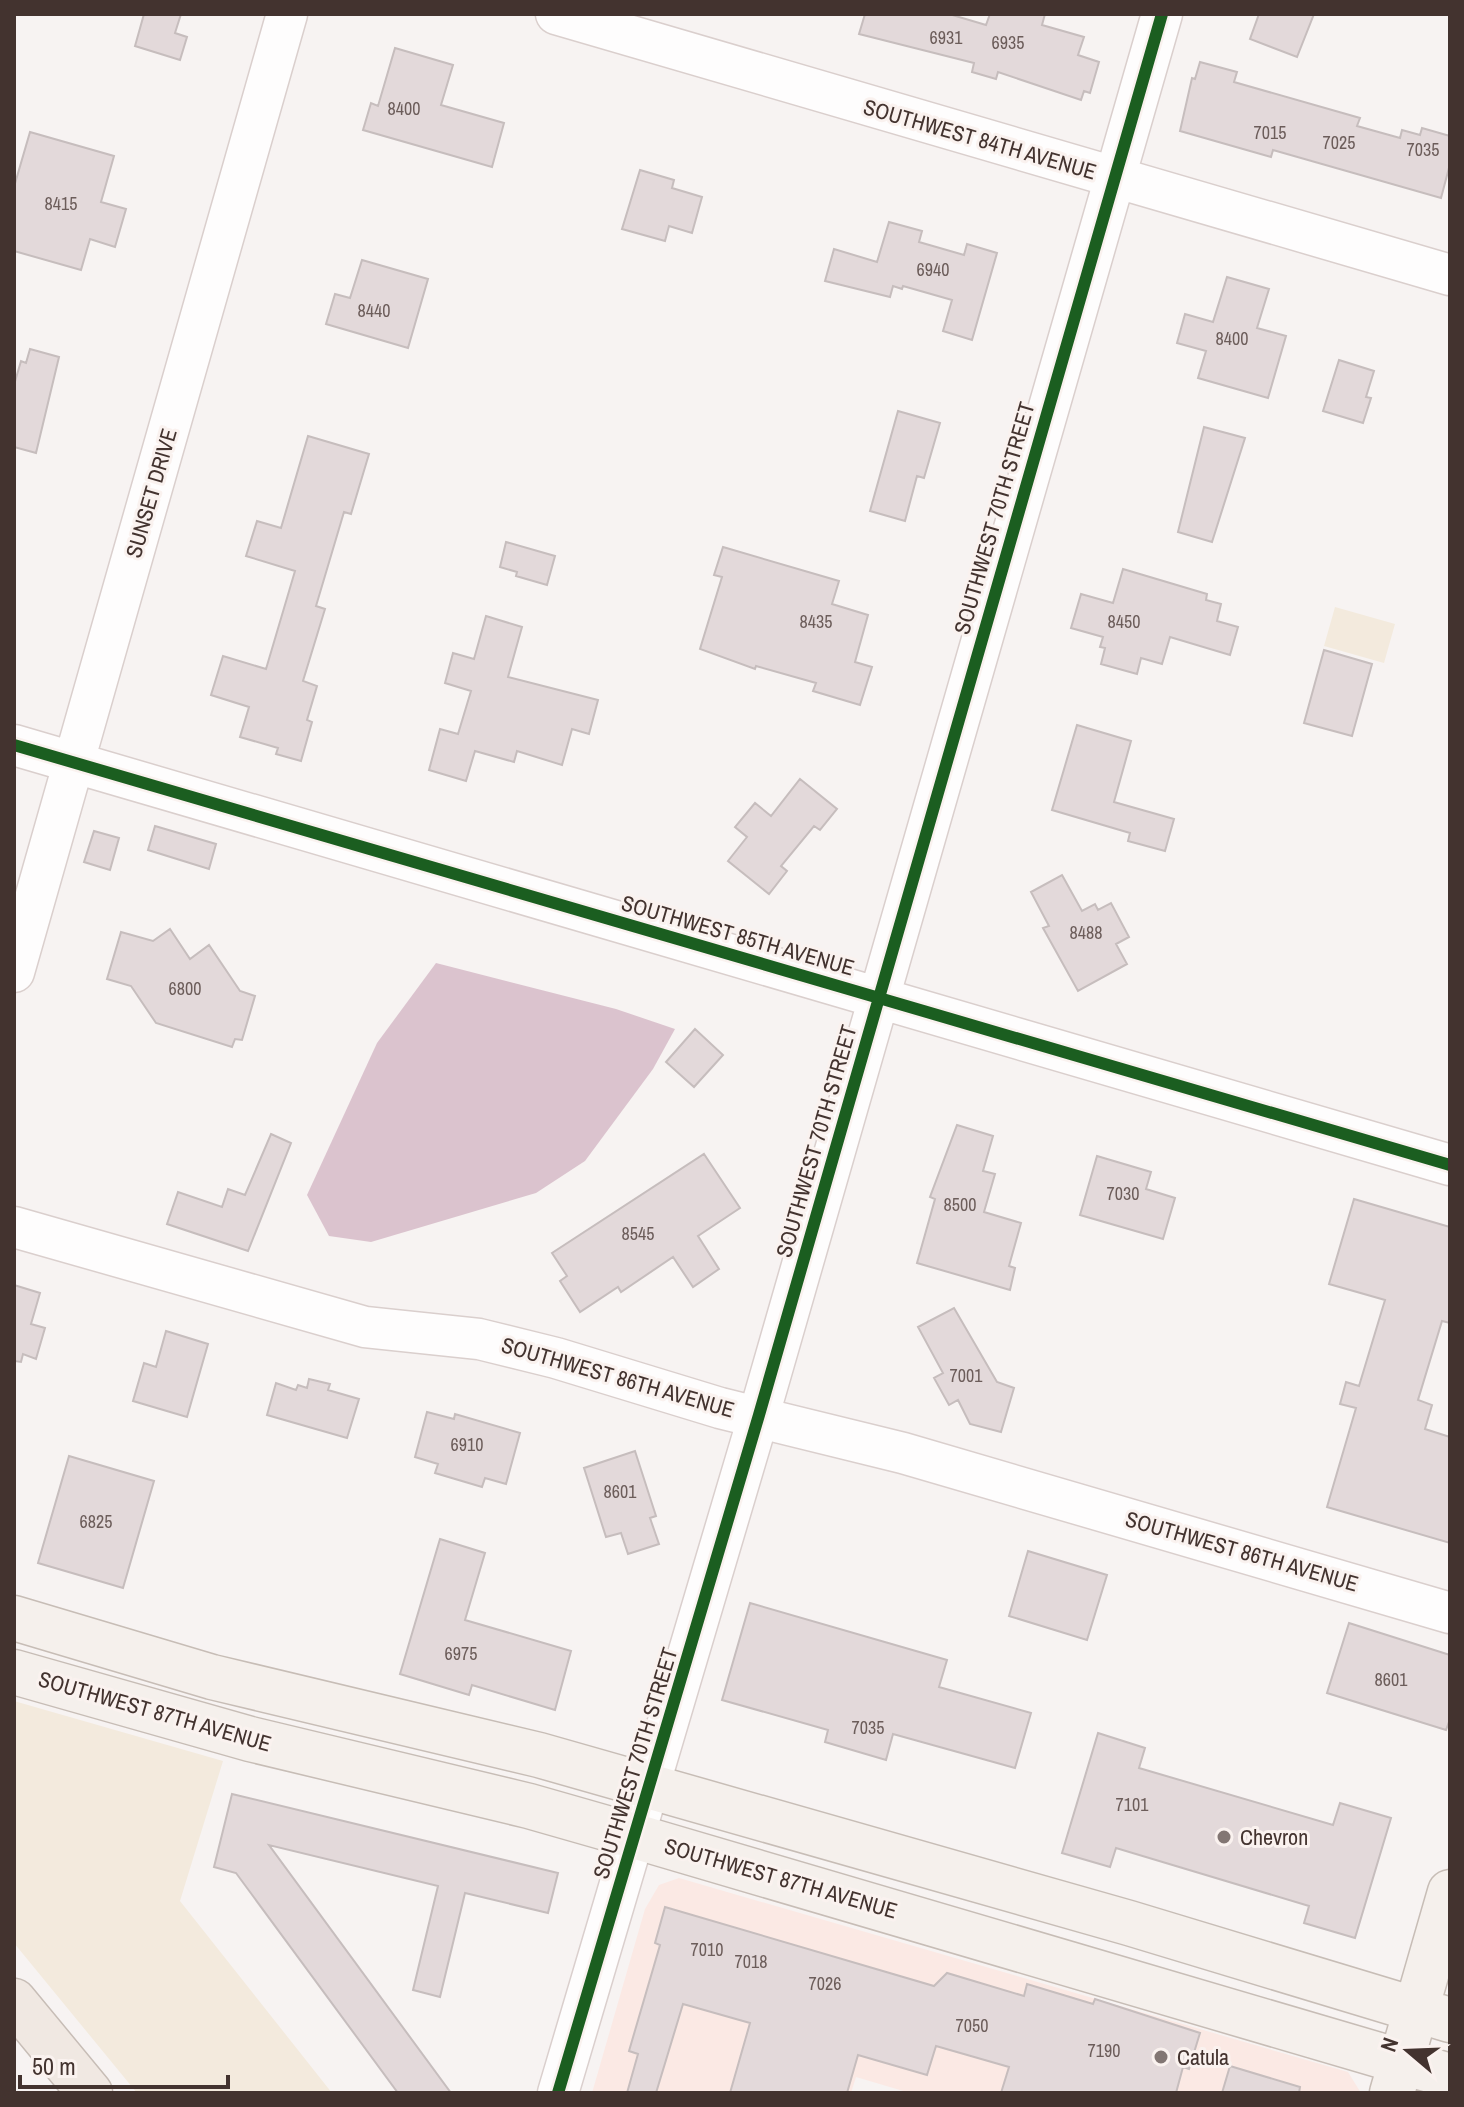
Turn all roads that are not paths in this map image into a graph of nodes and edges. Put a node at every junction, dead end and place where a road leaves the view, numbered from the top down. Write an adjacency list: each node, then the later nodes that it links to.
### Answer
1 (287, 14): 7 (street, SUNSET DRIVE)
2 (556, 14): 4 (street, SOUTHWEST 84TH AVENUE)
3 (1162, 14): 4 (street, SOUTHWEST 70TH STREET)
4 (1113, 178): 5 (street, SOUTHWEST 84TH AVENUE); 9 (street, SOUTHWEST 70TH STREET)
5 (1450, 275)
6 (14, 745): 7 (street, SOUTHWEST 85TH AVENUE)
7 (74, 763): 8 (street, SUNSET DRIVE); 9 (street, SOUTHWEST 85TH AVENUE)
8 (14, 972)
9 (877, 997): 10 (street, SOUTHWEST 85TH AVENUE); 12 (street, SOUTHWEST 70TH STREET)
10 (1450, 1165)
11 (14, 1227): 12 (street, SOUTHWEST 86TH AVENUE)
12 (759, 1415): 13 (street, SOUTHWEST 86TH AVENUE); 18 (street, SOUTHWEST 70TH STREET)
13 (1450, 1613)
14 (14, 1618): 16 (main road)
15 (14, 1672): 17 (main road, SOUTHWEST 87TH AVENUE)
16 (212, 1677): 17 (main road); 18 (main road)
17 (250, 1739): 19 (main road, SOUTHWEST 87TH AVENUE)
18 (649, 1786): 19 (street, SOUTHWEST 70TH STREET); 22 (main road)
19 (634, 1836): 23 (main road, SOUTHWEST 87TH AVENUE); 26 (street, SOUTHWEST 70TH STREET)
20 (1450, 1892): 22 (main road)
21 (14, 2001): 25 (highway)
22 (1433, 2015): 23 (main road)
23 (1397, 2076): 24 (main road, SOUTHWEST 87TH AVENUE)
24 (1450, 2076)
25 (90, 2093)
26 (558, 2093)

